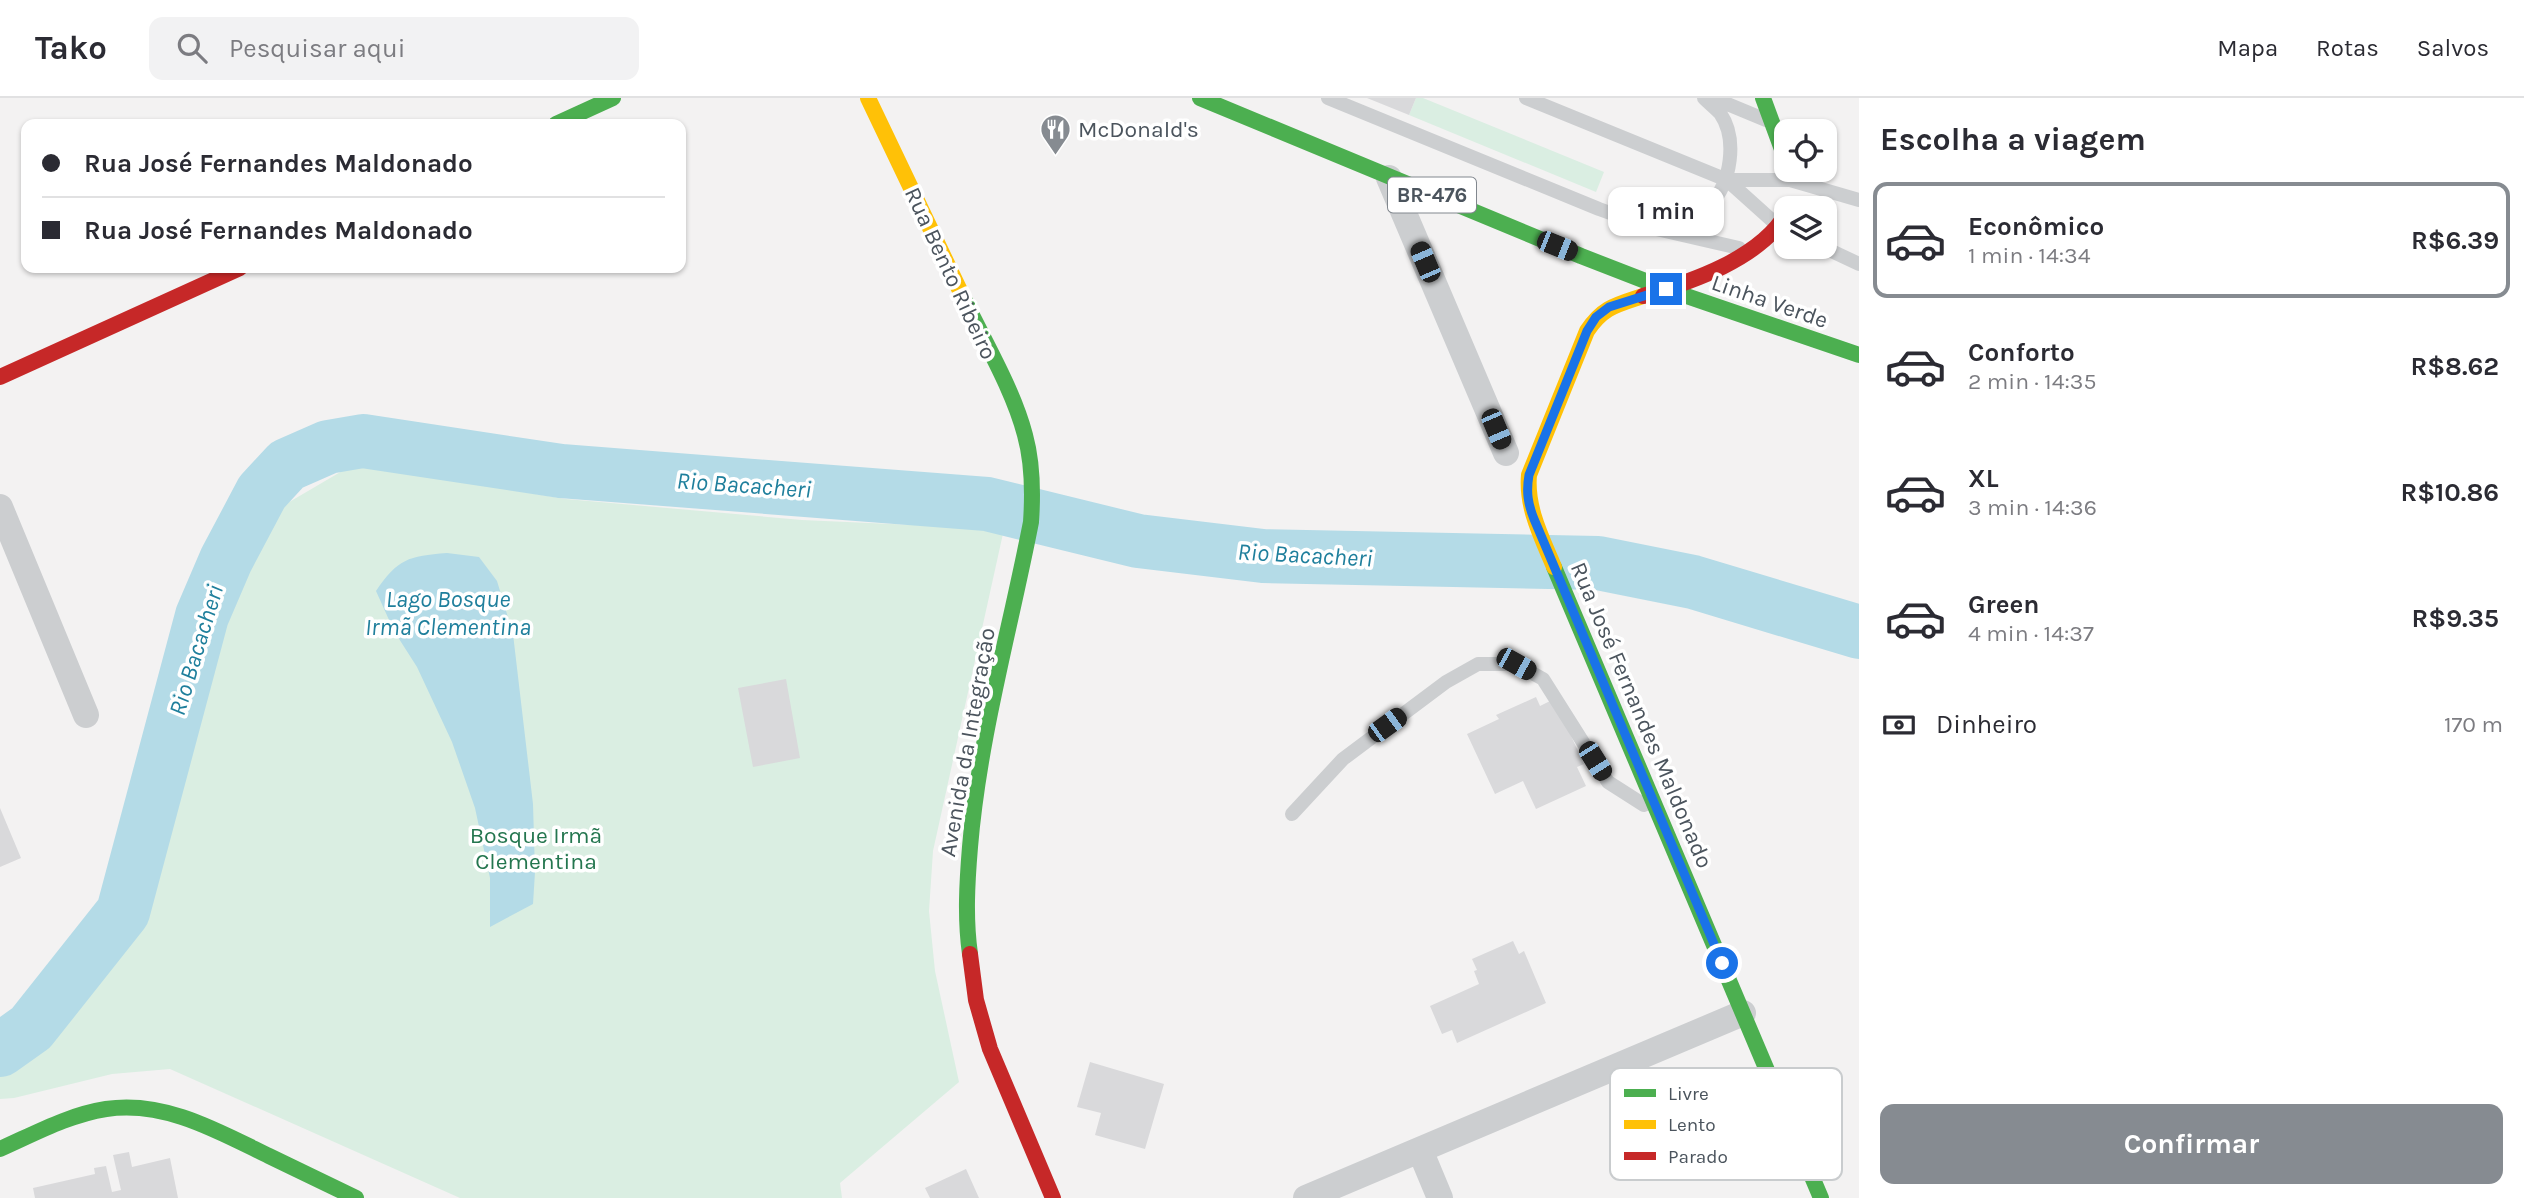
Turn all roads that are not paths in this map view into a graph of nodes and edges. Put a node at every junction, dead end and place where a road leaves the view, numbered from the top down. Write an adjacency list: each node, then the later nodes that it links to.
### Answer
1 (613, 98): 9 (main road)
2 (868, 98): 27 (main road, Rua Bento Ribeiro)
3 (1200, 98): 13 (main road, Linha Verde / BR-476)
4 (1328, 98): 18 (lane)
5 (1526, 98): 14 (lane)
6 (1704, 98): 14 (lane)
7 (1713, 98): 10 (lane)
8 (1763, 98): 10 (main road)
9 (567, 119)
10 (1773, 123): 11 (main road)
11 (1774, 126)
12 (1774, 176): 14 (lane)
13 (1389, 178): 24 (main road, Linha Verde / BR-476); 28 (street)
14 (1727, 180): 17 (lane); 18 (lane)
15 (1809, 182): 16 (lane)
16 (1859, 200)
17 (1774, 212)
18 (1652, 228): 20 (lane)
19 (1774, 229): 20 (main road, Rua José Fernandes Maldonado)
20 (1750, 251): 24 (main road, Rua José Fernandes Maldonado)
21 (1837, 254): 22 (lane)
22 (1859, 264)
23 (229, 273): 26 (main road)
24 (1666, 289): 25 (main road, Linha Verde / BR-476); 32 (main road, Rua José Fernandes Maldonado)
25 (1859, 355)
26 (0, 377)
27 (1030, 449): 41 (main road, Avenida da Integração)
28 (1506, 453)
29 (0, 507): 30 (street)
30 (86, 715)
31 (1292, 814): 32 (lane)
32 (1660, 815): 33 (main road, Rua José Fernandes Maldonado)
33 (1743, 1013): 34 (street); 35 (main road, Rua José Fernandes Maldonado)
34 (1613, 1068)
35 (1766, 1068)
36 (1610, 1069): 38 (street)
37 (0, 1149): 40 (main road)
38 (1420, 1150): 42 (street); 43 (street)
39 (1813, 1180): 44 (main road, Rua José Fernandes Maldonado)
40 (356, 1198)
41 (1053, 1198)
42 (1306, 1198)
43 (1440, 1198)
44 (1821, 1198)

